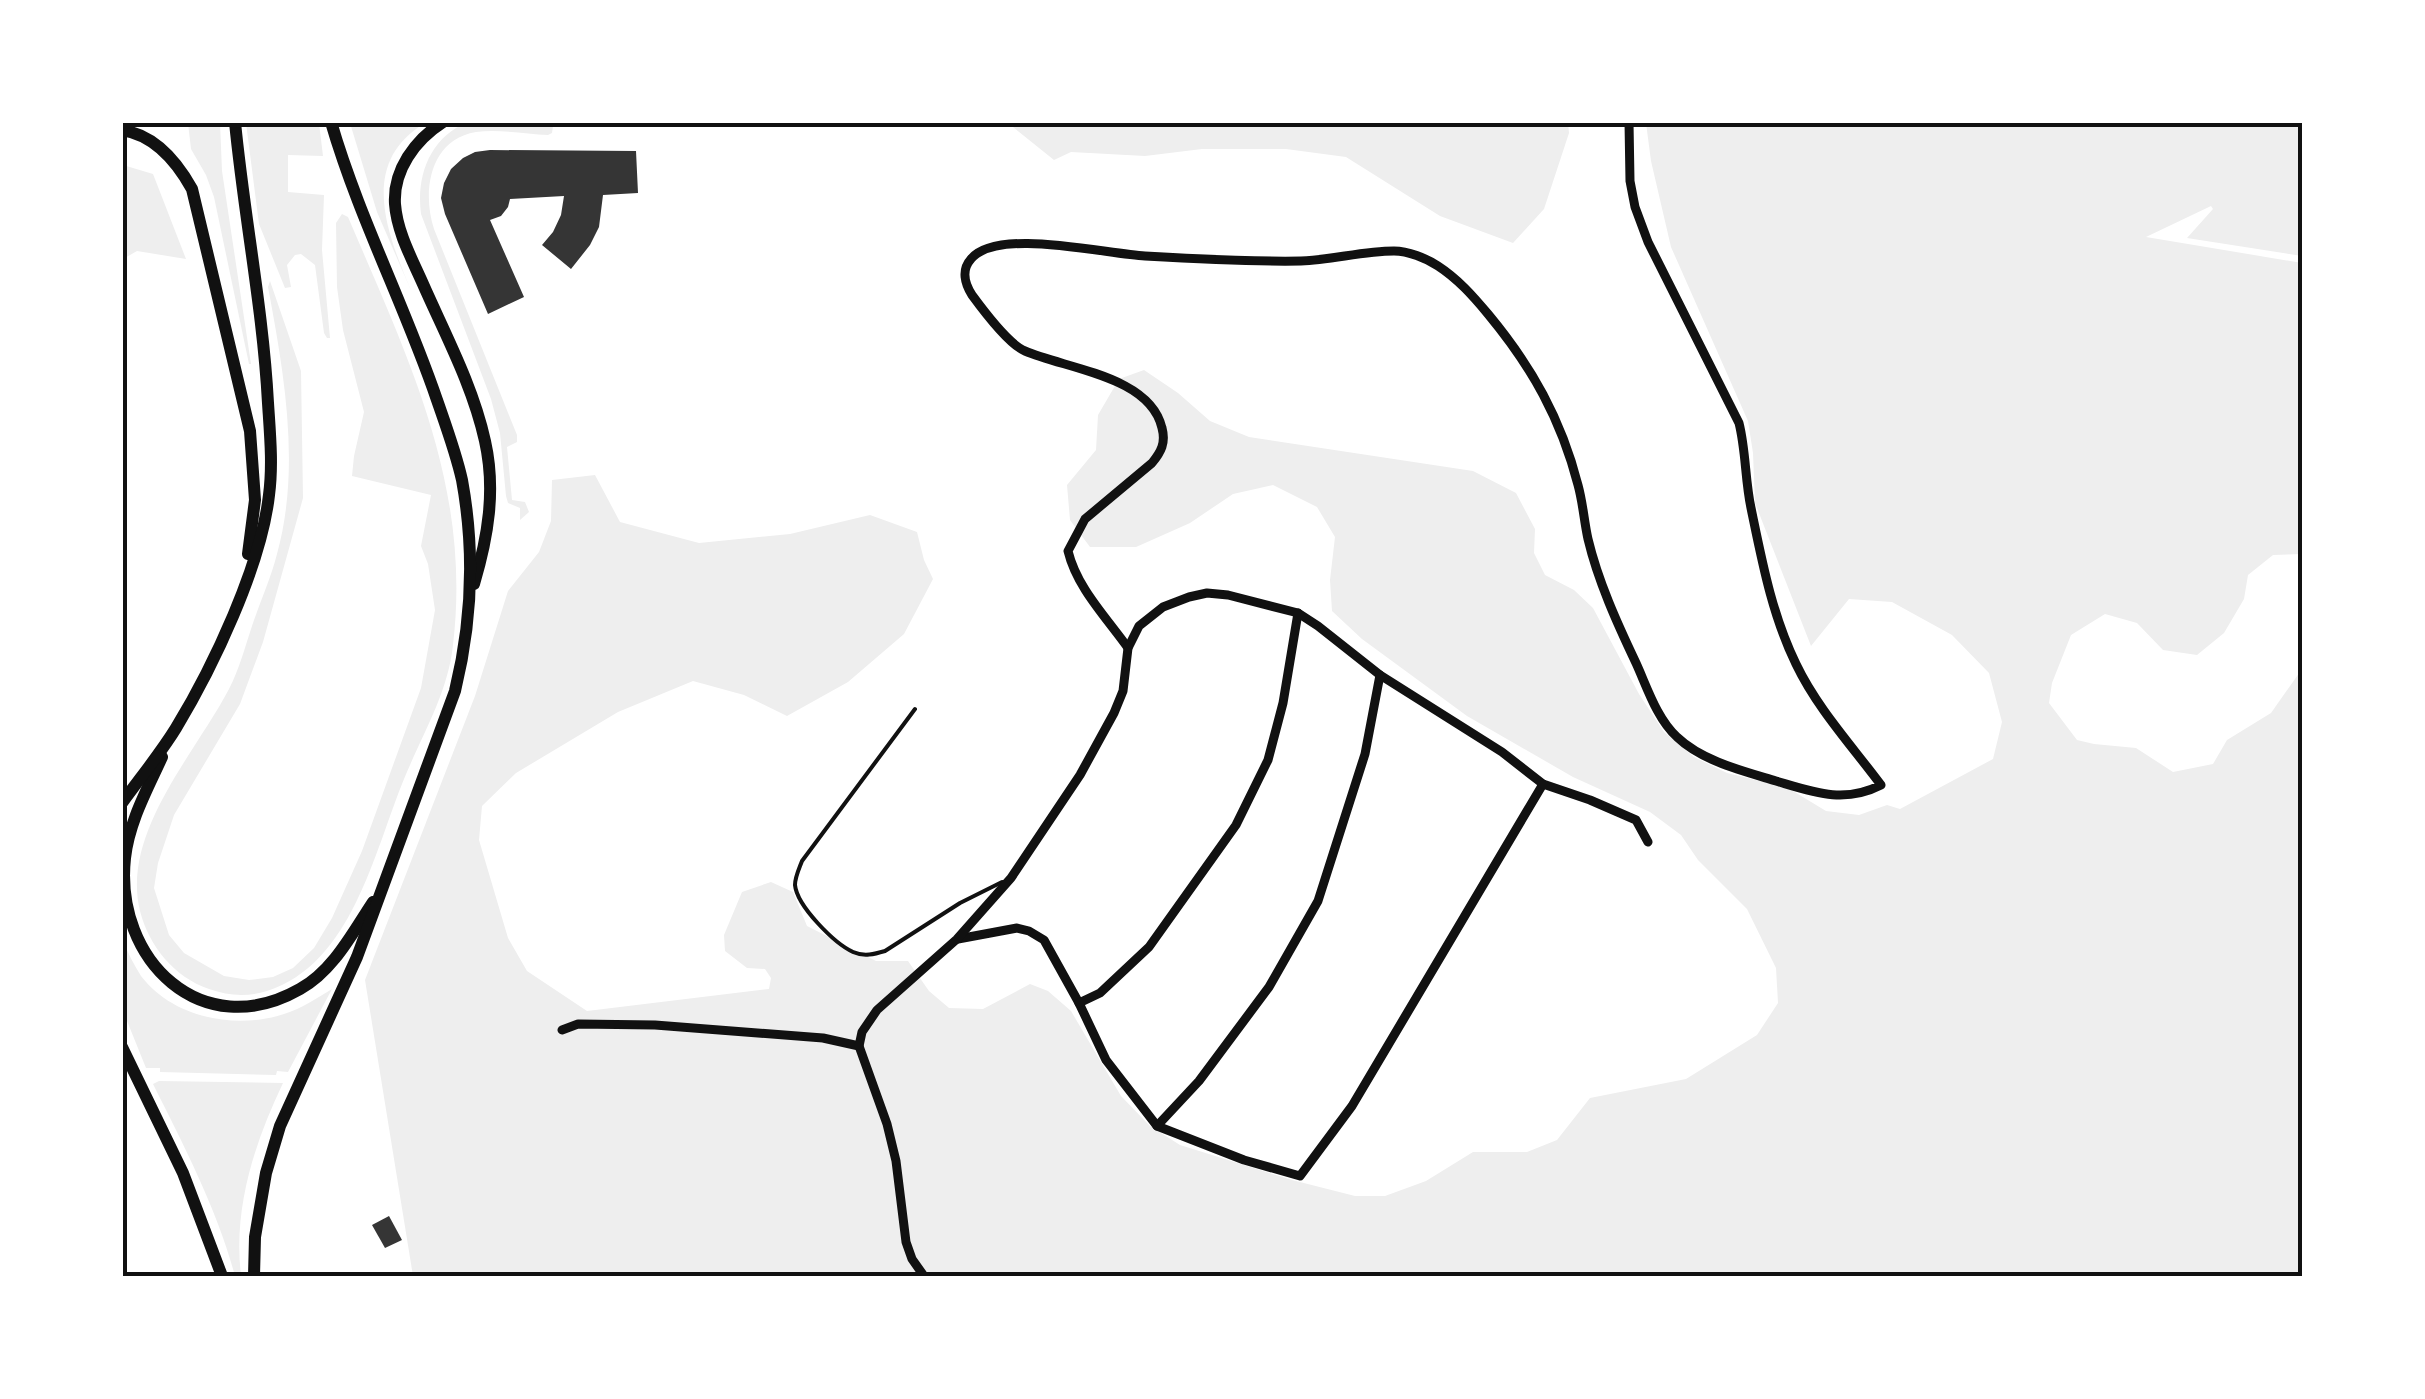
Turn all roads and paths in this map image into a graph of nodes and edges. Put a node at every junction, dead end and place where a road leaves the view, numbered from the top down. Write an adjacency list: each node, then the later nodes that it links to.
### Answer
1 (235, 122): 6 (main road)
2 (332, 122): 7 (main road)
3 (443, 122): 7 (main road)
4 (1629, 122): 9 (street)
5 (122, 130): 6 (main road)
6 (242, 589): 12 (main road)
7 (470, 596): 17 (main road)
8 (1298, 614): 9 (street); 10 (street); 19 (street)
9 (1128, 648): 16 (street)
10 (1380, 675): 13 (street); 23 (street)
11 (915, 709): 16 (lane)
12 (176, 729): 14 (main road); 17 (main road)
13 (1543, 784): 15 (street); 23 (street)
14 (122, 803)
15 (1648, 842)
16 (1011, 878): 18 (street)
17 (386, 883): 25 (main road)
18 (957, 939): 19 (street); 21 (street)
19 (1080, 1003): 23 (street)
20 (562, 1030): 21 (street)
21 (858, 1046): 26 (street)
22 (122, 1047): 24 (main road)
23 (1158, 1126)
24 (222, 1276)
25 (254, 1276)
26 (924, 1276)

